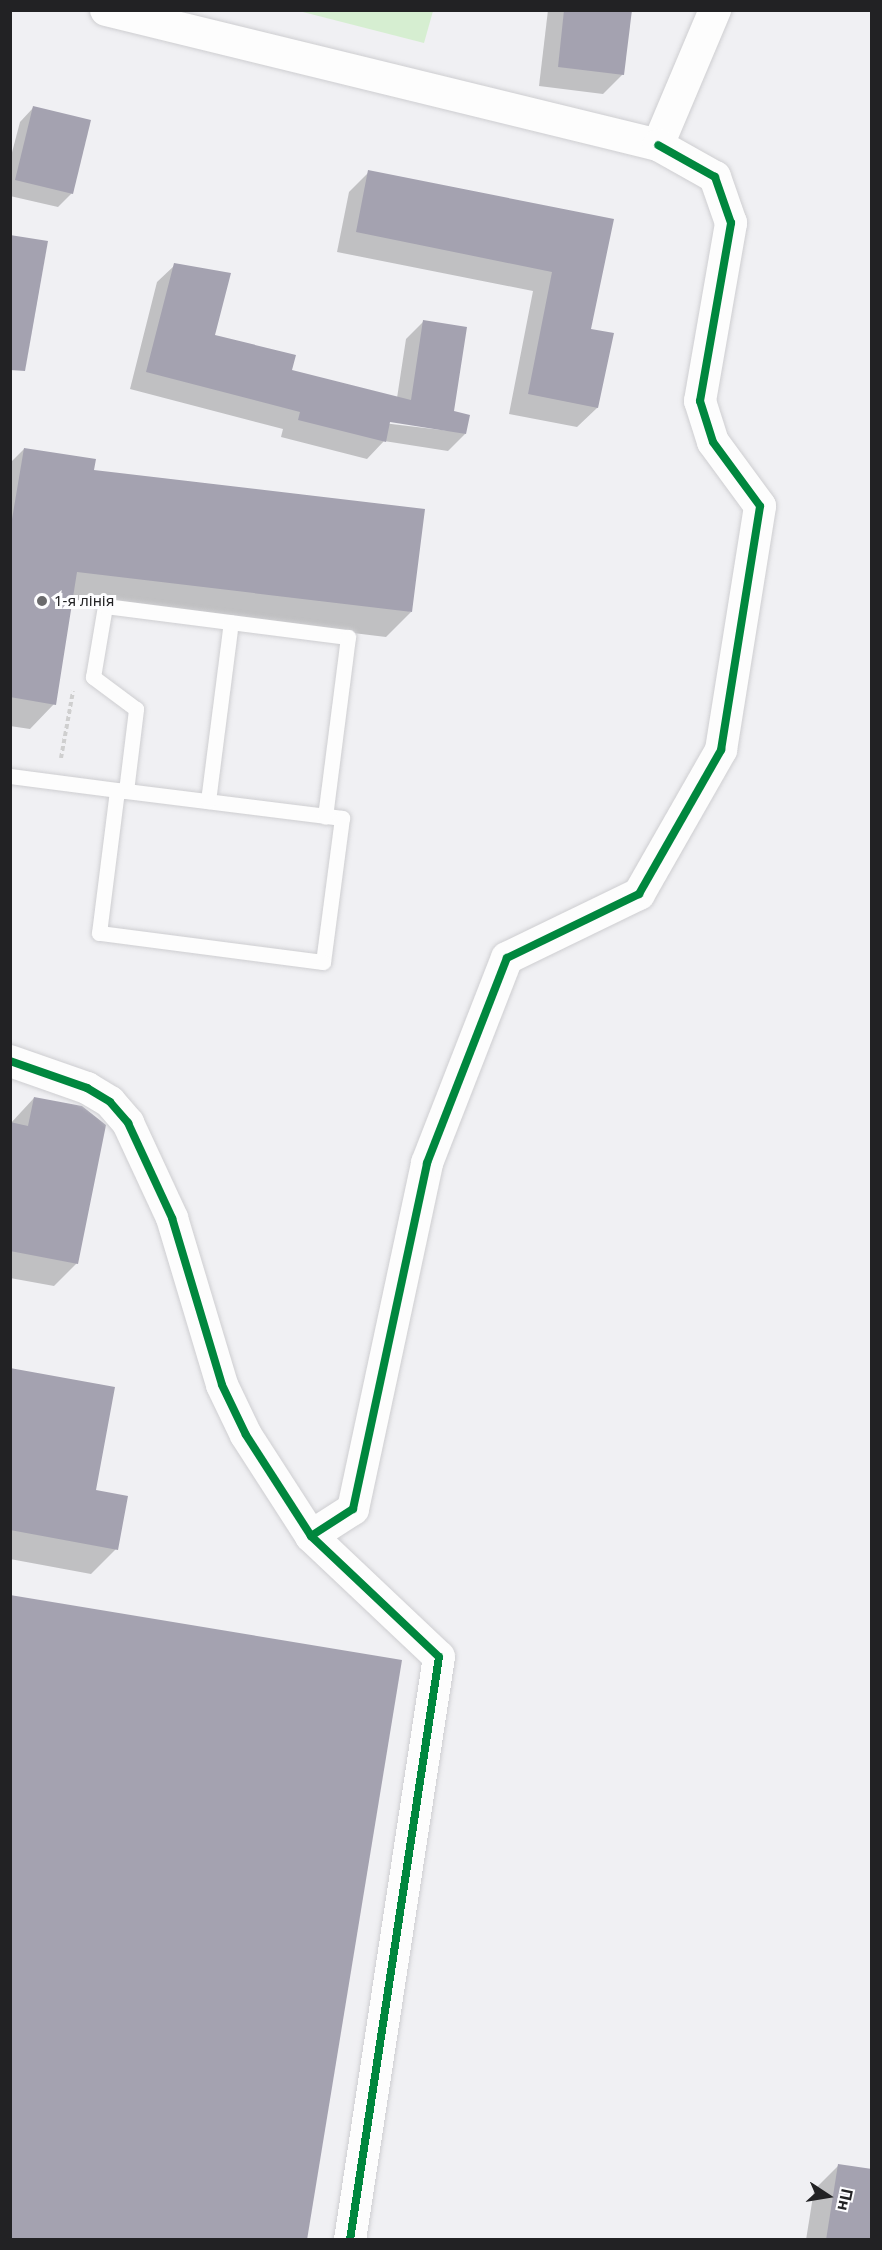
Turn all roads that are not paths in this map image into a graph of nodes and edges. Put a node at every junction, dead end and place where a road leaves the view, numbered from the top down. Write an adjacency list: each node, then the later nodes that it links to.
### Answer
1 (106, 10): 3 (street)
2 (715, 10): 3 (street)
3 (658, 144): 10 (street)
4 (231, 622): 6 (lane); 7 (lane); 8 (lane)
5 (10, 776): 6 (lane)
6 (122, 790): 7 (lane); 8 (lane)
7 (208, 801): 8 (lane)
8 (325, 817)
9 (10, 1060): 10 (street)
10 (311, 1536): 11 (street)
11 (350, 2240)

